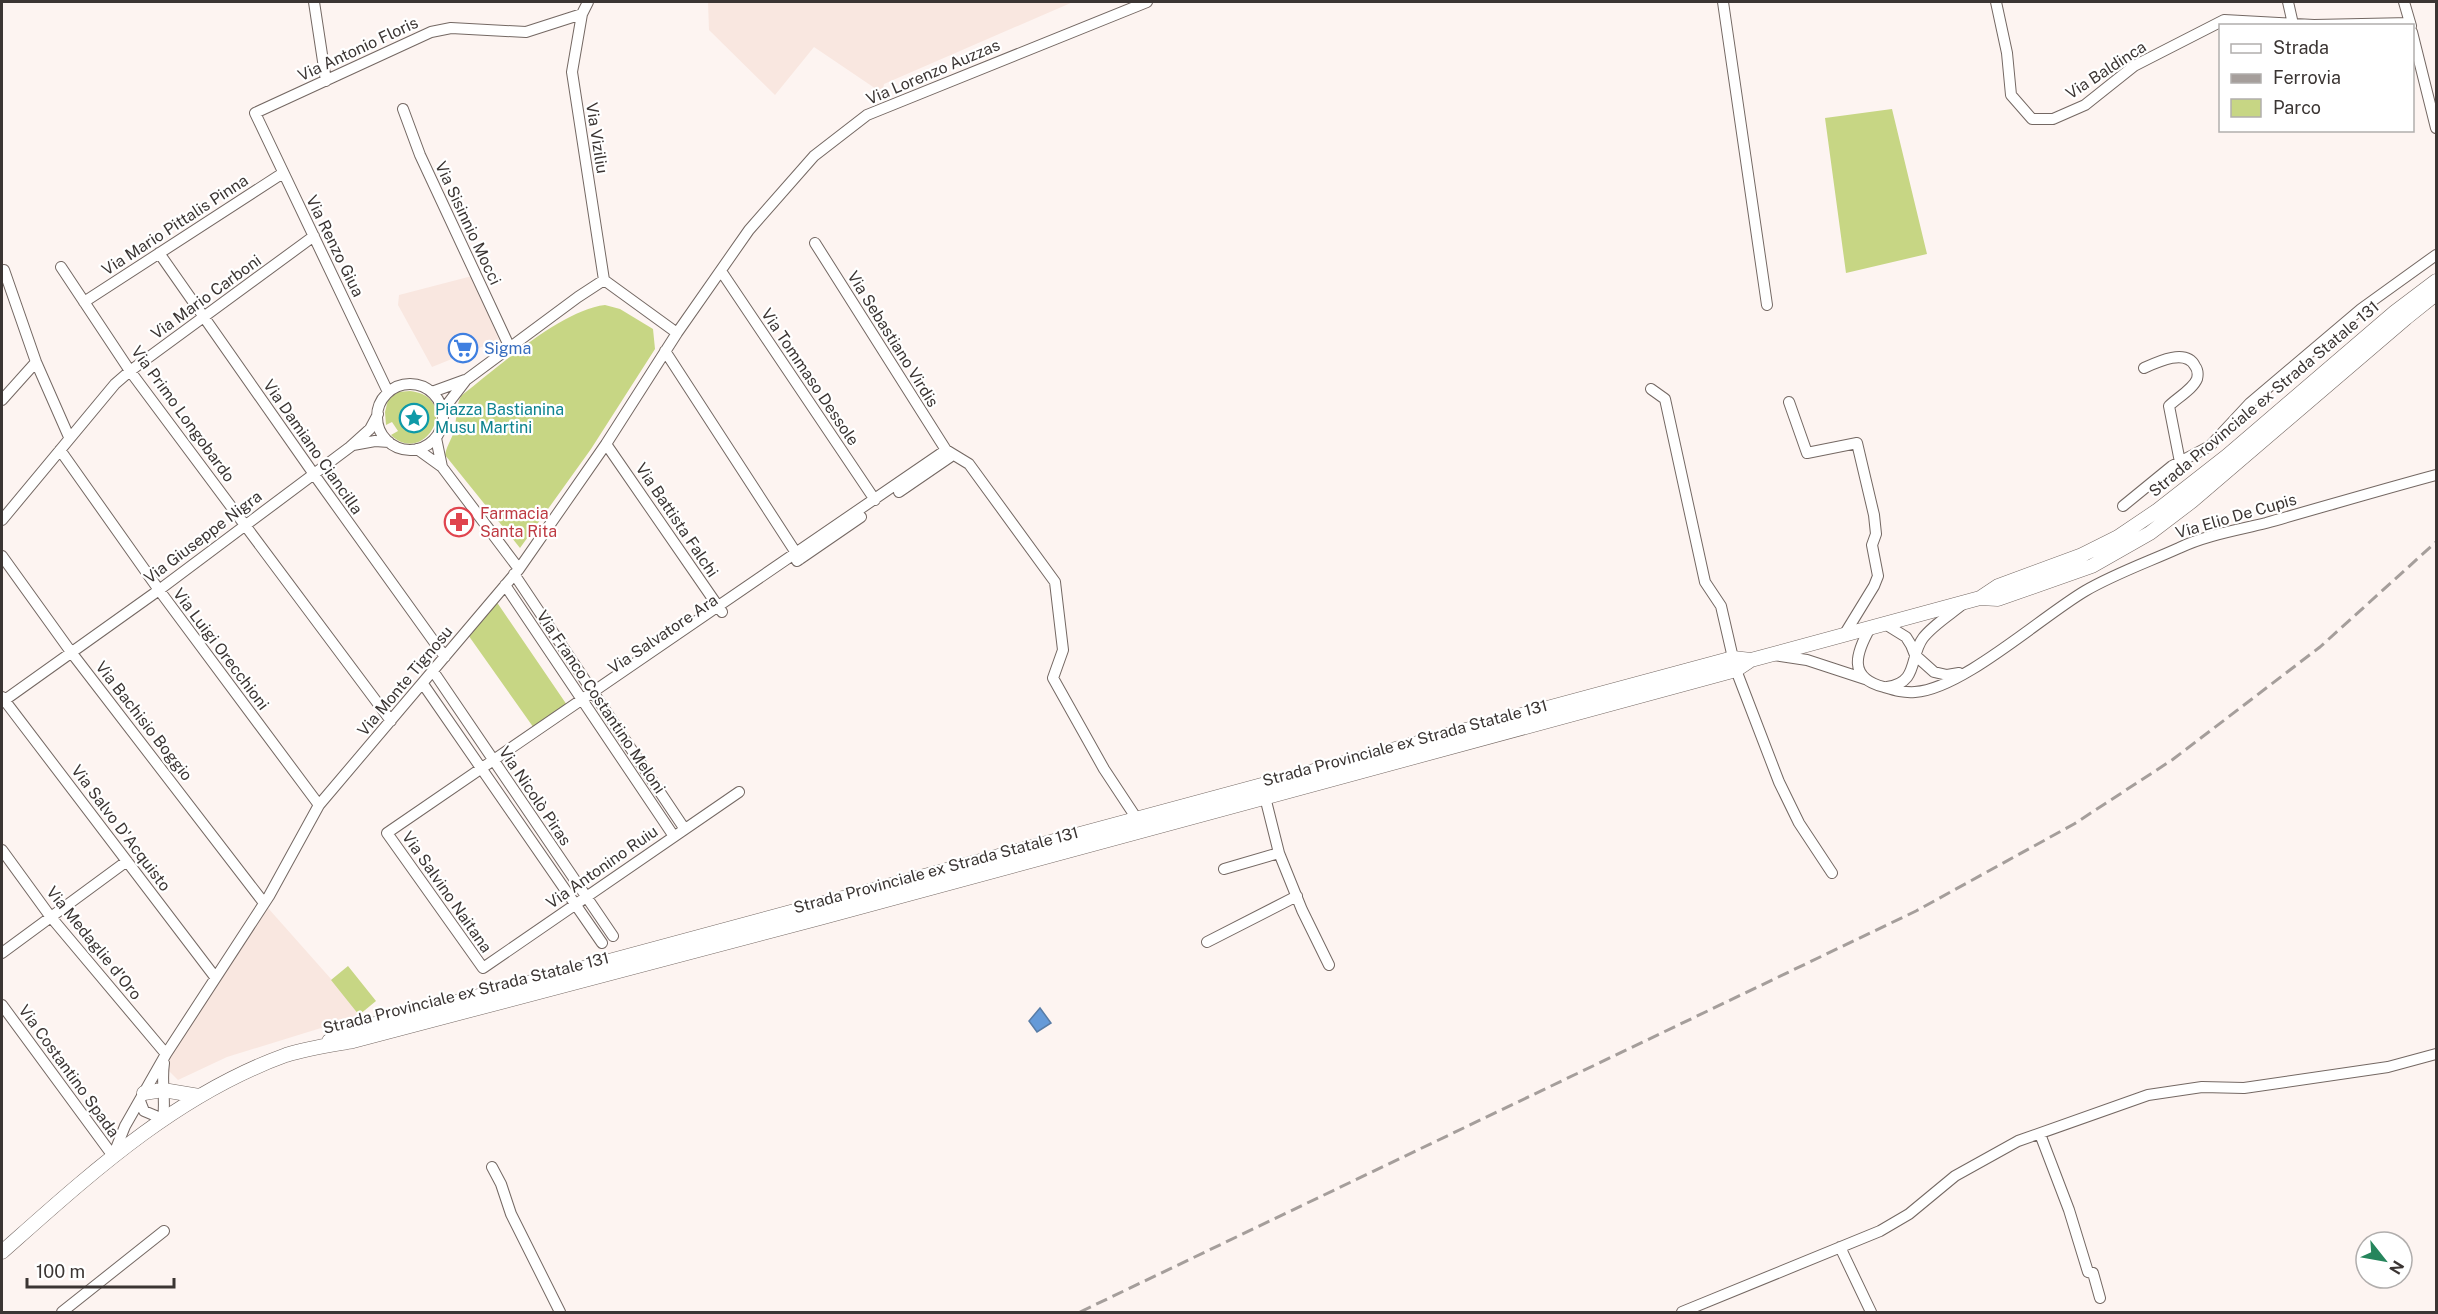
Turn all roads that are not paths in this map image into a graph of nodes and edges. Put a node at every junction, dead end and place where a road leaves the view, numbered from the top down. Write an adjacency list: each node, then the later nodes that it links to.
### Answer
1 (314, 2): 12 (street)
2 (588, 2): 8 (street, Via Viziliu)
3 (1147, 2): 23 (street, Via Lorenzo Auzzas)
4 (1723, 2): 28 (street)
5 (1996, 2): 9 (street, Via Baldinca)
6 (2288, 2): 9 (street)
7 (2404, 2): 10 (street)
8 (582, 14): 12 (street, Via Antonio Floris); 24 (street, Via Viziliu)
9 (2293, 24)
10 (2410, 24)
11 (2414, 39): 15 (street)
12 (326, 81): 14 (street, Via Antonio Floris)
13 (403, 109): 31 (street, Via Sisinnio Mocci)
14 (255, 113): 16 (street, Via Renzo Giua)
15 (2436, 128)
16 (283, 173): 17 (street, Via Renzo Giua); 19 (street, Via Mario Pittalis Pinna)
17 (314, 236): 29 (street, Via Mario Carboni); 38 (street, Via Renzo Giua)
18 (814, 243): 51 (street, Via Sebastiano Virdis)
19 (159, 253): 27 (street, Via Mario Pittalis Pinna); 29 (street, Via Damiano Ciancilla)
20 (2436, 255): 52 (street)
21 (61, 267): 27 (street, Via Primo Longobardo)
22 (4, 270): 33 (street)
23 (721, 271): 30 (street, Via Lorenzo Auzzas); 56 (street, Via Tommaso Dessole)
24 (604, 280): 30 (street); 31 (street)
25 (2436, 281): 65 (main road, Strada Provinciale ex Strada Statale 131)
26 (2436, 294): 65 (main road, Strada Provinciale ex Strada Statale 131)
27 (84, 302): 35 (street, Via Primo Longobardo)
28 (1767, 305)
29 (204, 318): 35 (street, Via Mario Carboni); 54 (street, Via Damiano Ciancilla)
30 (677, 333): 32 (street, Via Monte Tignosu)
31 (510, 348): 36 (street)
32 (665, 351): 47 (street, Via Monte Tignosu); 61 (street)
33 (36, 362): 40 (street); 44 (street)
34 (2144, 368): 52 (street)
35 (130, 371): 44 (street, Via Mario Carboni); 59 (street, Via Primo Longobardo)
36 (466, 380): 39 (street); 42 (street)
37 (1652, 389): 75 (street)
38 (388, 392): 39 (street); 43 (street)
39 (432, 392): 42 (street)
40 (2, 400)
41 (1789, 402): 70 (street)
42 (443, 410): 45 (street)
43 (378, 414): 46 (street); 48 (street, Via Giuseppe Nigra)
44 (69, 437): 50 (street, Via Mario Carboni)
45 (436, 438): 49 (street); 53 (street)
46 (389, 442): 48 (street, Via Giuseppe Nigra); 49 (street)
47 (606, 444): 62 (street, Via Monte Tignosu); 67 (street, Via Battista Falchi)
48 (352, 445): 54 (street, Via Giuseppe Nigra)
49 (417, 449): 53 (street)
50 (60, 450): 58 (street, Via Mario Carboni); 64 (street, Via Luigi Orecchioni)
51 (950, 453): 56 (street, Via Salvatore Ara); 61 (street, Via Salvatore Ara); 90 (street, Via Sebastiano Virdis)
52 (2180, 462): 57 (street)
53 (442, 467): 62 (street, Via Franco Costantino Meloni)
54 (313, 474): 59 (street, Via Giuseppe Nigra); 74 (street, Via Damiano Ciancilla)
55 (2436, 475): 77 (street, Via Elio De Cupis)
56 (875, 500): 61 (street, Via Salvatore Ara)
57 (2123, 506)
58 (2, 520)
59 (245, 524): 64 (street, Via Giuseppe Nigra); 84 (street, Via Primo Longobardo)
60 (2, 556): 71 (street, Via Bachisio Boggio)
61 (798, 556): 67 (street, Via Salvatore Ara)
62 (516, 571): 63 (street, Via Monte Tignosu); 81 (street, Via Franco Costantino Meloni)
63 (504, 585): 74 (street, Via Monte Tignosu); 83 (street, Via Franco Costantino Meloni)
64 (159, 590): 71 (street, Via Giuseppe Nigra); 89 (street, Via Luigi Orecchioni)
65 (1980, 598): 66 (main road, Strada Provinciale ex Strada Statale 131)
66 (1966, 602): 68 (main road, Strada Provinciale ex Strada Statale 131); 73 (street)
67 (720, 609): 81 (street, Via Salvatore Ara)
68 (1885, 624): 69 (main road, Strada Provinciale ex Strada Statale 131); 73 (street)
69 (1870, 628): 70 (main road, Strada Provinciale ex Strada Statale 131); 78 (street)
70 (1844, 635): 72 (main road, Strada Provinciale ex Strada Statale 131)
71 (71, 652): 82 (street, Via Giuseppe Nigra); 101 (street, Via Bachisio Boggio)
72 (1770, 655): 75 (main road, Strada Provinciale ex Strada Statale 131); 78 (street, Via Elio De Cupis)
73 (1915, 655): 77 (street); 80 (street)
74 (446, 657): 76 (street, Via Monte Tignosu)
75 (1735, 664): 88 (main road, Strada Provinciale ex Strada Statale 131); 90 (main road, Strada Provinciale ex Strada Statale 131); 98 (street)
76 (433, 671): 79 (street, Via Monte Tignosu); 85 (street, Via Nicolò Piras)
77 (1965, 672): 80 (street, Via Elio De Cupis)
78 (1865, 679): 80 (street, Via Elio De Cupis)
79 (423, 684): 84 (street, Via Monte Tignosu); 86 (street, Via Nicolò Piras)
80 (1884, 687)
81 (595, 694): 83 (street, Via Salvatore Ara); 91 (street, Via Franco Costantino Meloni)
82 (2, 700): 96 (street, Via Salvo D'Acquisto)
83 (583, 702): 85 (street, Via Salvatore Ara); 93 (street, Via Franco Costantino Meloni)
84 (391, 721): 89 (street, Via Monte Tignosu)
85 (495, 763): 86 (street, Via Salvatore Ara); 100 (street, Via Nicolò Piras)
86 (482, 770): 92 (street, Via Salvatore Ara); 102 (street, Via Nicolò Piras)
87 (739, 792): 91 (street, Via Antonino Ruiu)
88 (1266, 797): 95 (street); 112 (main road, Strada Provinciale ex Strada Statale 131)
89 (319, 805): 101 (street, Via Monte Tignosu)
90 (1137, 819): 112 (main road, Strada Provinciale ex Strada Statale 131)
91 (684, 828): 93 (street, Via Antonino Ruiu)
92 (388, 835): 109 (street, Via Salvino Naitana)
93 (673, 835): 100 (street, Via Antonino Ruiu)
94 (2, 850): 103 (street, Via Medaglie d'Oro)
95 (1279, 853): 97 (street); 99 (street)
96 (128, 861): 103 (street); 110 (street, Via Salvo D'Acquisto)
97 (1224, 869)
98 (1832, 873)
99 (1297, 896): 105 (street); 108 (street)
100 (585, 897): 102 (street, Via Antonino Ruiu); 104 (street, Via Nicolò Piras)
101 (264, 903): 110 (street, Via Monte Tignosu)
102 (574, 904): 106 (street, Via Nicolò Piras); 109 (street, Via Antonino Ruiu)
103 (50, 916): 107 (street); 113 (street, Via Medaglie d'Oro)
104 (613, 936)
105 (1207, 942)
106 (602, 943)
107 (2, 953)
108 (1329, 965)
109 (483, 968)
110 (215, 977): 113 (street, Via Monte Tignosu)
111 (2, 1005): 120 (street, Via Costantino Spada)
112 (313, 1048): 116 (main road)
113 (166, 1054): 115 (street, Via Monte Tignosu); 117 (street, Via Monte Tignosu)
114 (2436, 1054): 119 (street)
115 (163, 1090): 116 (main road); 117 (main road); 118 (street, Via Monte Tignosu)
116 (199, 1096): 118 (main road)
117 (142, 1097): 118 (street); 120 (street, Via Monte Tignosu)
118 (163, 1119): 120 (main road)
119 (2040, 1134): 123 (street); 125 (street)
120 (113, 1156): 124 (main road)
121 (492, 1167): 127 (street)
122 (164, 1231): 126 (street)
123 (1840, 1247): 128 (street); 129 (street)
124 (2, 1252)
125 (2100, 1298)
126 (62, 1312)
127 (560, 1312)
128 (1682, 1312)
129 (1871, 1312)

